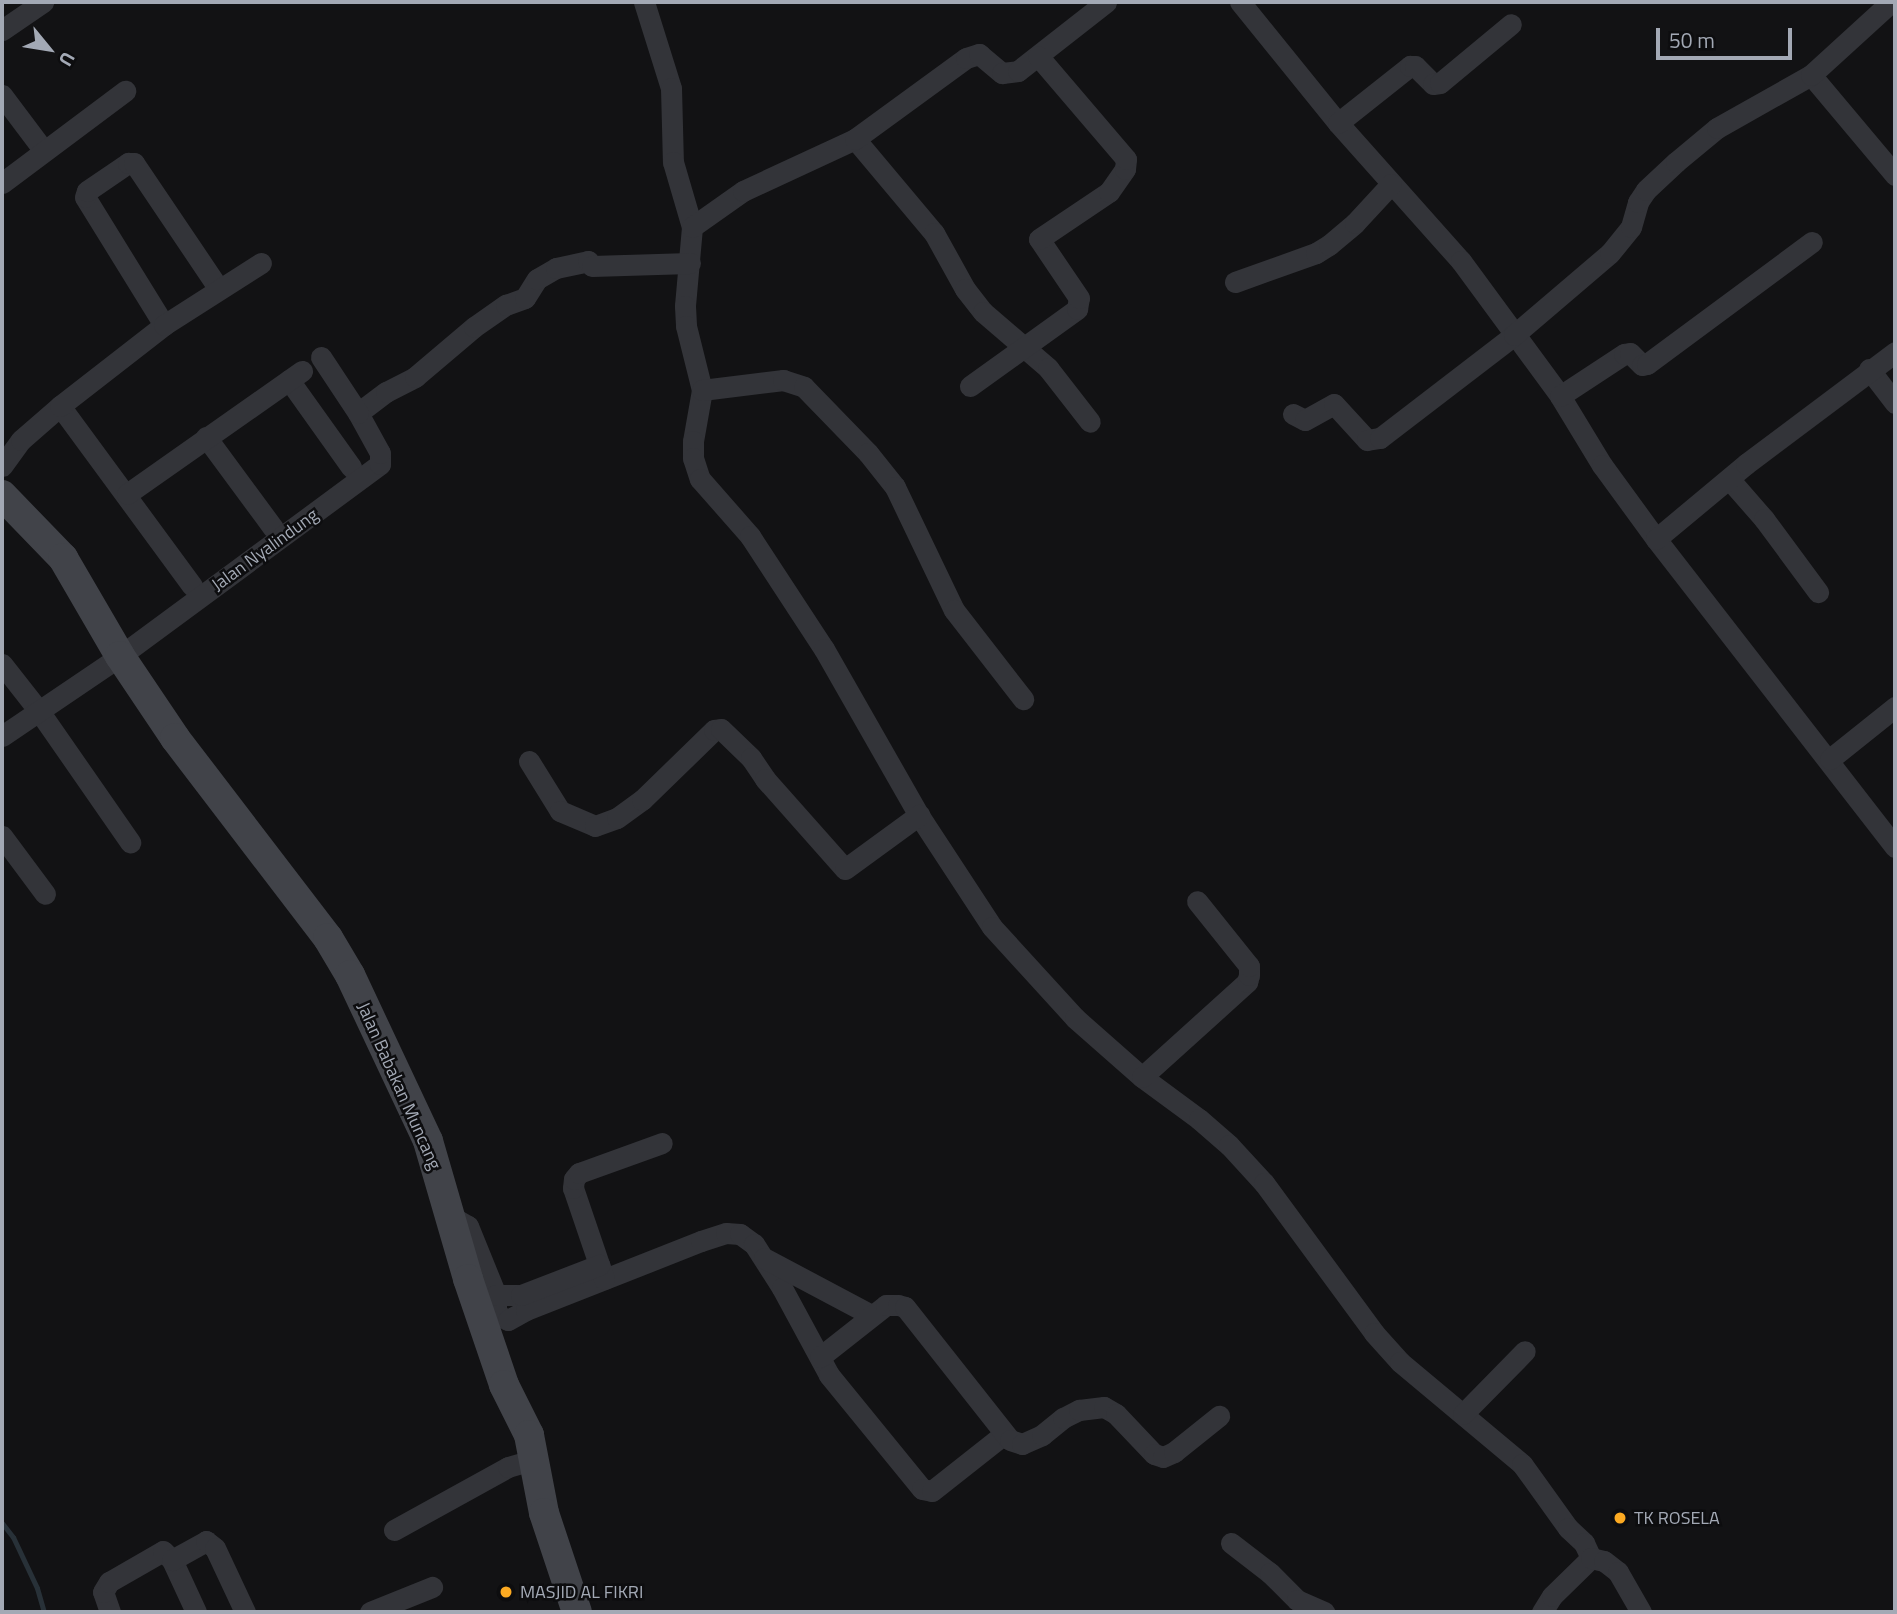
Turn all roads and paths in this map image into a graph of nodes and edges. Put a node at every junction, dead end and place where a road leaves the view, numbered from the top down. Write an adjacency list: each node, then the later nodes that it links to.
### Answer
1 (43, 2): 7 (street)
2 (644, 2): 18 (street)
3 (1106, 2): 8 (street)
4 (1240, 2): 12 (street)
5 (1891, 2): 9 (street)
6 (1511, 24): 12 (street)
7 (2, 30)
8 (1038, 55): 13 (street); 26 (street)
9 (1811, 75): 15 (street); 25 (street)
10 (125, 91): 14 (street)
11 (2, 95): 14 (street)
12 (1338, 123): 17 (street)
13 (855, 139): 18 (street); 26 (street)
14 (44, 151): 16 (street)
15 (1895, 175)
16 (2, 183)
17 (1391, 184): 22 (street); 25 (street)
18 (692, 227): 21 (street)
19 (1812, 242): 32 (street)
20 (261, 263): 23 (street)
21 (690, 263): 31 (street); 35 (street)
22 (1235, 282)
23 (219, 289): 24 (street); 24 (street)
24 (164, 325): 34 (street)
25 (1514, 335): 32 (street); 36 (street)
26 (1027, 348): 30 (street); 37 (street)
27 (1895, 352): 29 (street)
28 (321, 357): 35 (street, Jalan Nyalindung)
29 (1869, 369): 33 (street); 42 (street)
30 (970, 386)
31 (702, 390): 51 (street); 57 (street)
32 (1560, 396): 46 (street)
33 (1895, 403)
34 (60, 406): 39 (street); 43 (street)
35 (358, 413): 49 (street, Jalan Nyalindung)
36 (1293, 414)
37 (1090, 422)
38 (206, 437): 41 (street); 43 (street); 45 (street)
39 (12, 444): 40 (street)
40 (2, 466)
41 (351, 467)
42 (1730, 480): 46 (street); 48 (street)
43 (127, 494): 47 (street)
44 (2, 495): 49 (street, Jalan Babakan Muncang)
45 (273, 528)
46 (1656, 539): 55 (street)
47 (192, 586)
48 (1818, 592)
49 (120, 656): 53 (street, Jalan Nyalindung); 65 (street, Jalan Babakan Muncang)
50 (2, 664): 53 (street)
51 (1023, 699)
52 (1895, 707): 55 (street)
53 (39, 711): 54 (street, Jalan Nyalindung); 59 (street)
54 (2, 736)
55 (1830, 759): 60 (street)
56 (530, 761): 57 (street)
57 (919, 815): 63 (street)
58 (2, 836): 61 (street)
59 (130, 842)
60 (1895, 847)
61 (44, 894)
62 (1197, 901): 63 (street)
63 (1142, 1077): 71 (street)
64 (662, 1143): 67 (street)
65 (452, 1222): 67 (street); 74 (street, Jalan Babakan Muncang)
66 (762, 1257): 67 (street); 68 (street); 70 (street)
67 (601, 1272)
68 (871, 1315): 70 (street); 73 (street)
69 (1525, 1351): 71 (street)
70 (820, 1357): 73 (street)
71 (1463, 1414): 77 (street)
72 (1219, 1416): 73 (street)
73 (1003, 1435)
74 (536, 1459): 75 (street); 84 (street, Jalan Babakan Muncang)
75 (394, 1530)
76 (1231, 1543): 85 (street)
77 (1591, 1558): 86 (street); 87 (street)
78 (172, 1560): 80 (street); 81 (street); 82 (street)
79 (432, 1587): 83 (street)
80 (110, 1612)
81 (196, 1612)
82 (245, 1612)
83 (370, 1612)
84 (577, 1612)
85 (1324, 1612)
86 (1542, 1612)
87 (1641, 1612)

